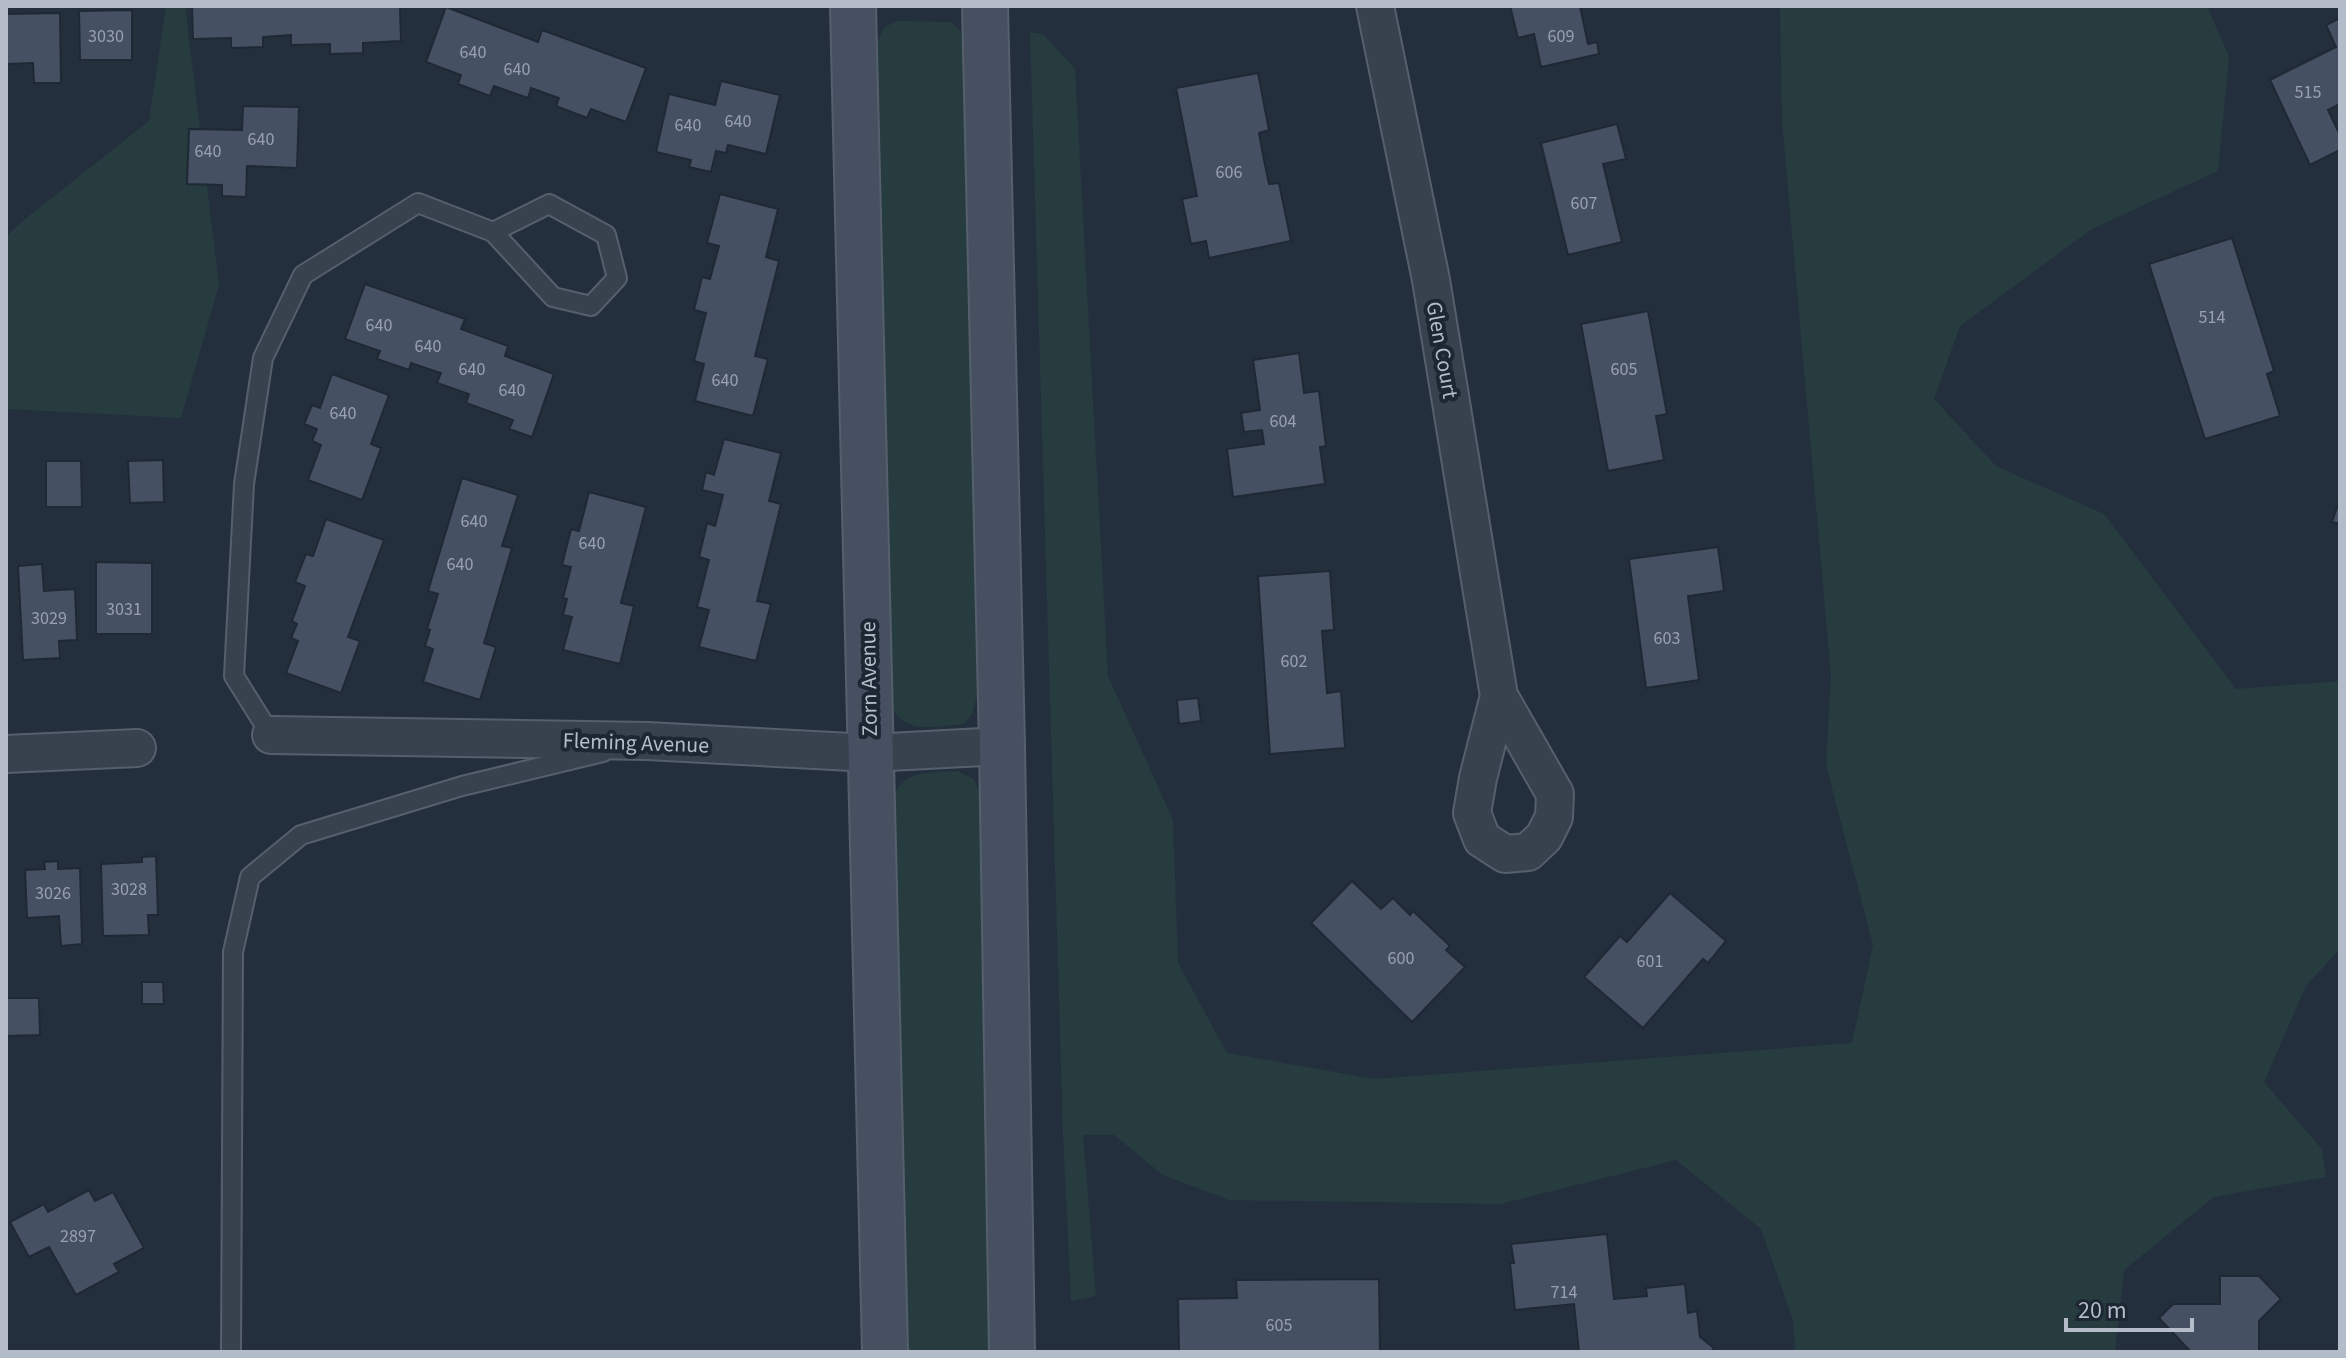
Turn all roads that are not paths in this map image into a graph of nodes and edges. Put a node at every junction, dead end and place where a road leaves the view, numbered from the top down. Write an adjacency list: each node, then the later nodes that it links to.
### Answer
1 (853, 6): 10 (main road, Zorn Avenue)
2 (985, 6): 8 (main road)
3 (1375, 6): 5 (street, Glen Court)
4 (493, 232): 4 (lane); 6 (lane)
5 (1499, 696)
6 (271, 735): 7 (street, Fleming Avenue)
7 (648, 741): 10 (street, Fleming Avenue); 12 (lane)
8 (1002, 746): 10 (street, Fleming Avenue); 14 (main road)
9 (137, 748): 11 (street)
10 (870, 753): 13 (main road, Zorn Avenue)
11 (6, 754)
12 (231, 1352)
13 (885, 1352)
14 (1012, 1352)

